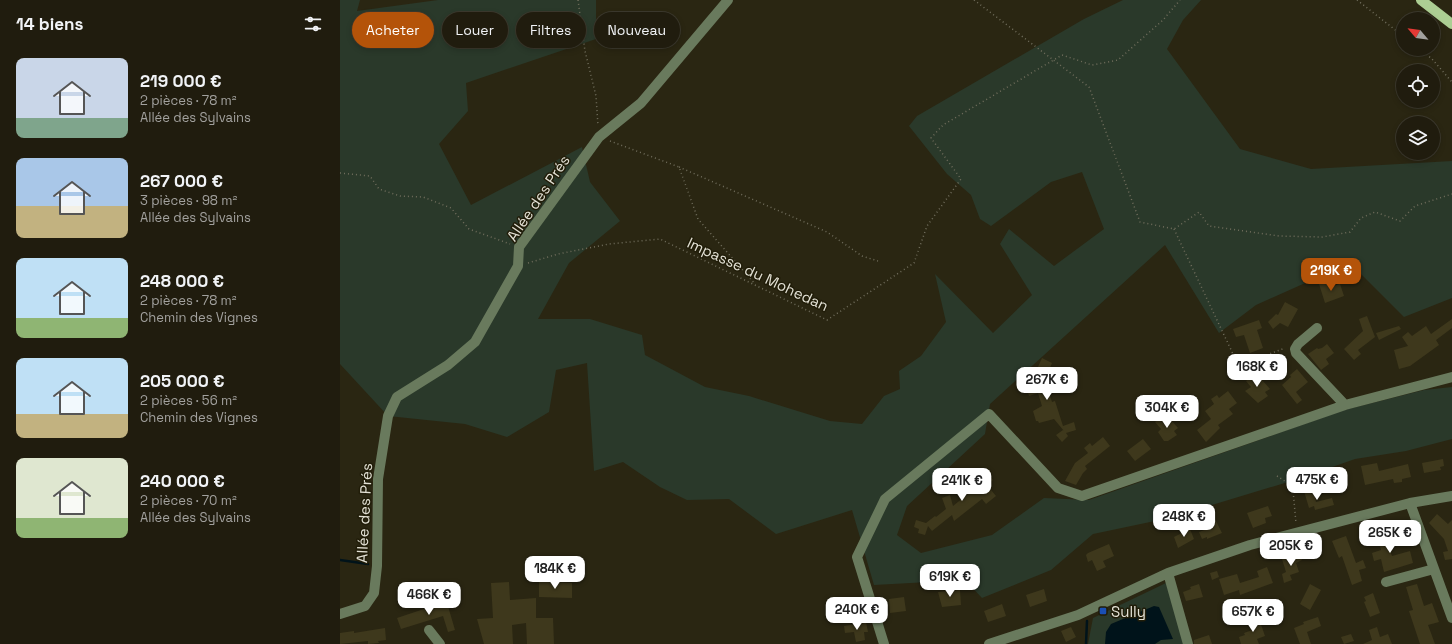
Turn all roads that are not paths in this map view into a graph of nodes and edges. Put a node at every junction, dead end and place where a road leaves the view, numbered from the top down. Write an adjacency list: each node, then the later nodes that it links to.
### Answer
1 (728, 0): 12 (street, Allée des Prés)
2 (1421, 0): 3 (main road)
3 (1452, 24)
4 (1317, 328): 6 (street)
5 (1452, 377): 6 (street)
6 (1345, 405): 16 (street)
7 (1452, 496): 8 (street)
8 (1410, 503): 9 (street); 10 (street)
9 (1434, 569): 11 (street); 13 (street)
10 (1168, 573): 17 (street); 18 (street)
11 (1386, 582)
12 (340, 614)
13 (1452, 618)
14 (429, 630): 15 (street)
15 (440, 644)
16 (884, 644)
17 (989, 644)
18 (1188, 644)

